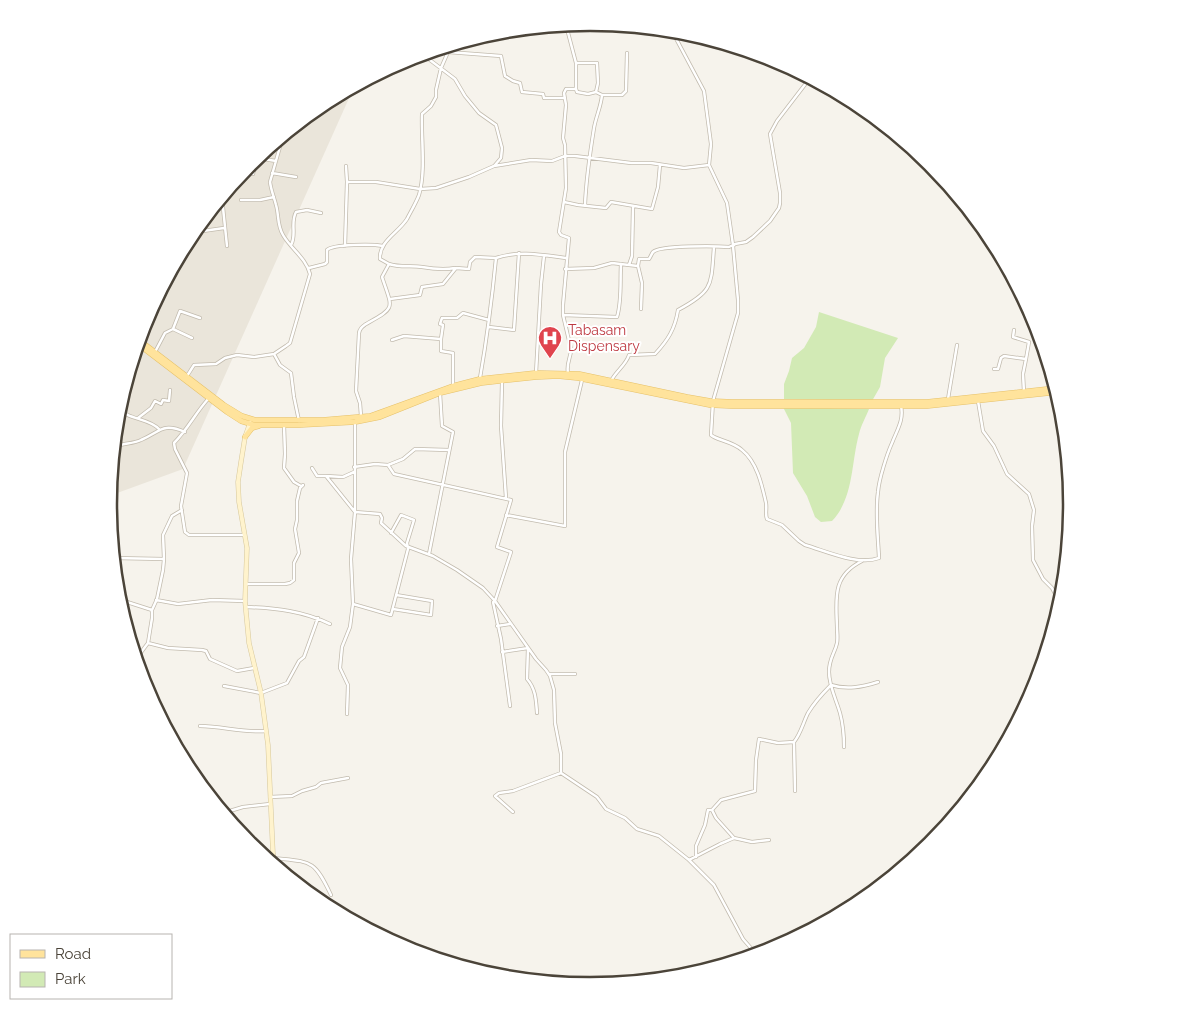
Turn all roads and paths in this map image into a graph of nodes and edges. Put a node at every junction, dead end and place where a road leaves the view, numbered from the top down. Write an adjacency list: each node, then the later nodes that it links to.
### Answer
1 (568, 32): 7 (street)
2 (677, 39): 20 (street)
3 (451, 52): 13 (street)
4 (447, 53): 8 (street)
5 (627, 53): 12 (street)
6 (429, 59): 8 (street)
7 (576, 63): 10 (street); 11 (street)
8 (440, 68): 22 (street); 26 (street)
9 (806, 83): 37 (street)
10 (576, 89): 11 (street); 13 (street)
11 (596, 92): 12 (street)
12 (602, 95): 16 (street)
13 (564, 98): 15 (street)
14 (280, 148): 18 (street)
15 (565, 156): 16 (street); 22 (street); 29 (street)
16 (590, 158): 19 (street); 30 (street)
17 (267, 160): 18 (street)
18 (276, 161): 23 (street)
19 (660, 165): 20 (street); 32 (street)
20 (709, 165): 37 (street)
21 (346, 166): 25 (street)
22 (494, 166): 26 (street)
23 (272, 173): 24 (street); 27 (street)
24 (296, 177)
25 (347, 182): 26 (street); 39 (street)
26 (420, 190): 40 (street)
27 (274, 197): 28 (street); 36 (street)
28 (240, 200)
29 (564, 202): 30 (street); 45 (street)
30 (585, 205): 32 (street)
31 (223, 207): 34 (street)
32 (633, 207): 48 (street)
33 (321, 213): 36 (street)
34 (224, 228): 35 (street); 38 (street)
35 (205, 231)
36 (291, 245): 50 (street)
37 (733, 245): 41 (street); 87 (street)
38 (228, 246)
39 (345, 246): 40 (street); 50 (street)
40 (383, 246): 46 (street)
41 (714, 246): 49 (street); 77 (street)
42 (518, 253): 43 (street); 44 (street); 58 (street)
43 (544, 256): 45 (street); 71 (street)
44 (496, 258): 51 (street); 57 (street)
45 (566, 258): 52 (street)
46 (389, 264): 51 (street); 53 (street)
47 (621, 264): 48 (street); 52 (street); 55 (street)
48 (629, 265): 49 (street)
49 (638, 266): 54 (street)
50 (308, 268): 68 (street)
51 (456, 268): 53 (street)
52 (565, 269): 55 (street)
53 (390, 299): 91 (street)
54 (641, 309)
55 (563, 315): 72 (street)
56 (200, 318): 59 (street)
57 (490, 320): 58 (street); 62 (street)
58 (489, 327): 75 (street)
59 (173, 328): 61 (street); 67 (street)
60 (1014, 330): 69 (street)
61 (192, 338)
62 (441, 339): 63 (street); 78 (street)
63 (392, 340)
64 (145, 344): 67 (main road)
65 (957, 345): 85 (street)
66 (143, 348): 84 (main road)
67 (155, 352): 73 (main road)
68 (274, 354): 73 (street); 94 (street)
69 (1026, 359): 70 (street); 81 (street)
70 (994, 369)
71 (536, 373): 72 (main road); 75 (main road)
72 (568, 373): 74 (main road)
73 (186, 377): 95 (main road)
74 (582, 377): 76 (main road); 77 (main road); 87 (main road); 113 (street)
75 (480, 380): 78 (main road)
76 (502, 380): 83 (main road); 110 (street)
77 (611, 380): 87 (main road)
78 (453, 386): 91 (main road)
79 (1050, 389): 81 (main road)
80 (170, 390): 92 (street)
81 (1024, 392): 85 (main road)
82 (1051, 393): 86 (main road)
83 (440, 394): 96 (main road); 103 (street)
84 (209, 398): 93 (main road); 100 (street)
85 (948, 400): 88 (main road)
86 (978, 401): 89 (main road); 122 (street)
87 (713, 403): 88 (main road); 120 (street)
88 (874, 404): 89 (main road)
89 (901, 406): 120 (street)
90 (126, 414): 92 (street)
91 (360, 417): 94 (main road)
92 (138, 418): 99 (street)
93 (241, 421): 95 (main road); 101 (main road)
94 (298, 421): 95 (main road)
95 (251, 422): 97 (main road); 101 (street)
96 (355, 422): 98 (main road); 105 (street)
97 (263, 425): 98 (main road); 101 (main road)
98 (284, 425): 121 (street)
99 (159, 429): 100 (street); 102 (street)
100 (185, 432): 111 (street)
101 (245, 437): 115 (street)
102 (121, 445)
103 (449, 450): 104 (street); 109 (street)
104 (388, 465): 105 (street); 109 (street)
105 (354, 467): 107 (street)
106 (312, 468): 108 (street)
107 (354, 472): 108 (street); 112 (street)
108 (326, 476): 112 (street)
109 (443, 484): 110 (street); 117 (street)
110 (506, 498): 113 (street)
111 (182, 510): 115 (street); 119 (street)
112 (355, 512): 114 (street); 128 (street)
113 (506, 515): 126 (street)
114 (391, 533): 116 (street); 116 (street)
115 (245, 535): 121 (street)
116 (406, 546): 117 (street); 123 (street)
117 (429, 554): 126 (street)
118 (120, 558): 119 (street)
119 (164, 559): 124 (street)
120 (864, 561): 144 (street)
121 (246, 584): 125 (street)
122 (1055, 594)
123 (396, 595): 130 (street); 130 (street)
124 (156, 600): 125 (street); 131 (street)
125 (246, 601): 129 (street)
126 (495, 601): 134 (street); 135 (street)
127 (127, 602): 131 (street)
128 (353, 604): 130 (street); 149 (street)
129 (246, 607): 132 (street); 140 (street)
130 (393, 609)
131 (152, 610): 136 (street)
132 (318, 618): 133 (street); 146 (street)
133 (330, 624)
134 (511, 624): 135 (street); 137 (street)
135 (497, 626): 138 (street)
136 (148, 643): 139 (street); 140 (street)
137 (528, 648): 138 (street); 141 (street); 148 (street)
138 (502, 652): 147 (street)
139 (141, 653)
140 (254, 668): 146 (street)
141 (549, 674): 142 (street); 154 (street)
142 (575, 674)
143 (878, 682): 144 (street)
144 (831, 685): 152 (street); 153 (street)
145 (224, 686): 146 (street)
146 (261, 693): 151 (street)
147 (510, 706)
148 (538, 713)
149 (347, 714)
150 (200, 726): 151 (street)
151 (266, 731): 157 (street)
152 (794, 742): 156 (street); 159 (street)
153 (844, 747)
154 (561, 774): 161 (street); 166 (street)
155 (348, 778): 157 (street)
156 (795, 792)
157 (270, 798): 158 (street)
158 (270, 804): 160 (street); 164 (street)
159 (712, 810): 162 (street); 165 (street)
160 (230, 811)
161 (513, 812)
162 (734, 838): 163 (street); 165 (street)
163 (769, 840)
164 (273, 856): 167 (street)
165 (696, 857): 166 (street)
166 (689, 860): 168 (street)
167 (331, 895)
168 (752, 950)

